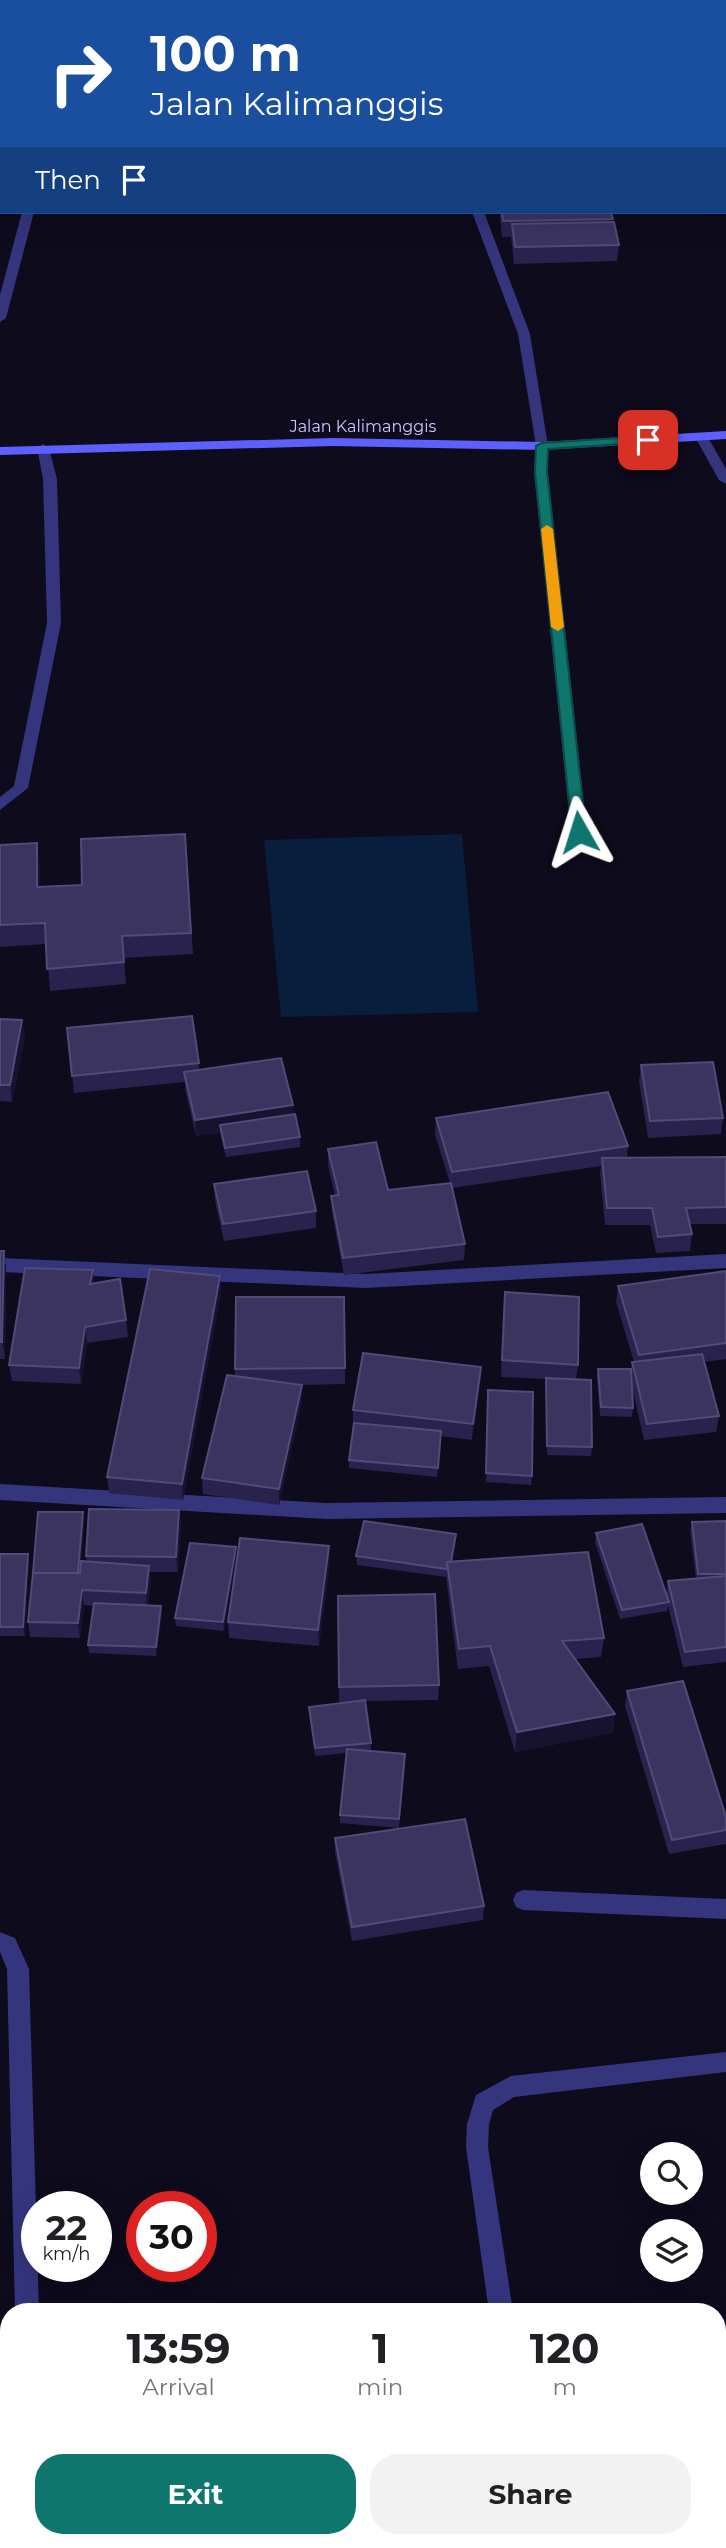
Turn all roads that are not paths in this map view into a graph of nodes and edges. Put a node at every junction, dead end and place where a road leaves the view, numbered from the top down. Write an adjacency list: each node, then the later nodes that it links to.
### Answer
1 (26, 214): 3 (street)
2 (479, 214): 6 (street)
3 (0, 318)
4 (726, 435): 5 (main road, Jalan Kalimanggis)
5 (701, 437): 6 (main road, Jalan Kalimanggis); 9 (street)
6 (542, 446): 7 (main road, Jalan Kalimanggis); 11 (street)
7 (43, 448): 8 (main road, Jalan Kalimanggis); 10 (street)
8 (0, 451)
9 (726, 480)
10 (0, 805)
11 (579, 832)
12 (726, 1261): 13 (street)
13 (0, 1265)
14 (0, 1492): 15 (street)
15 (726, 1505)
16 (523, 1900): 17 (street)
17 (726, 1909)
18 (0, 1942): 20 (street)
19 (726, 2062): 21 (street)
20 (27, 2303)
21 (500, 2303)

